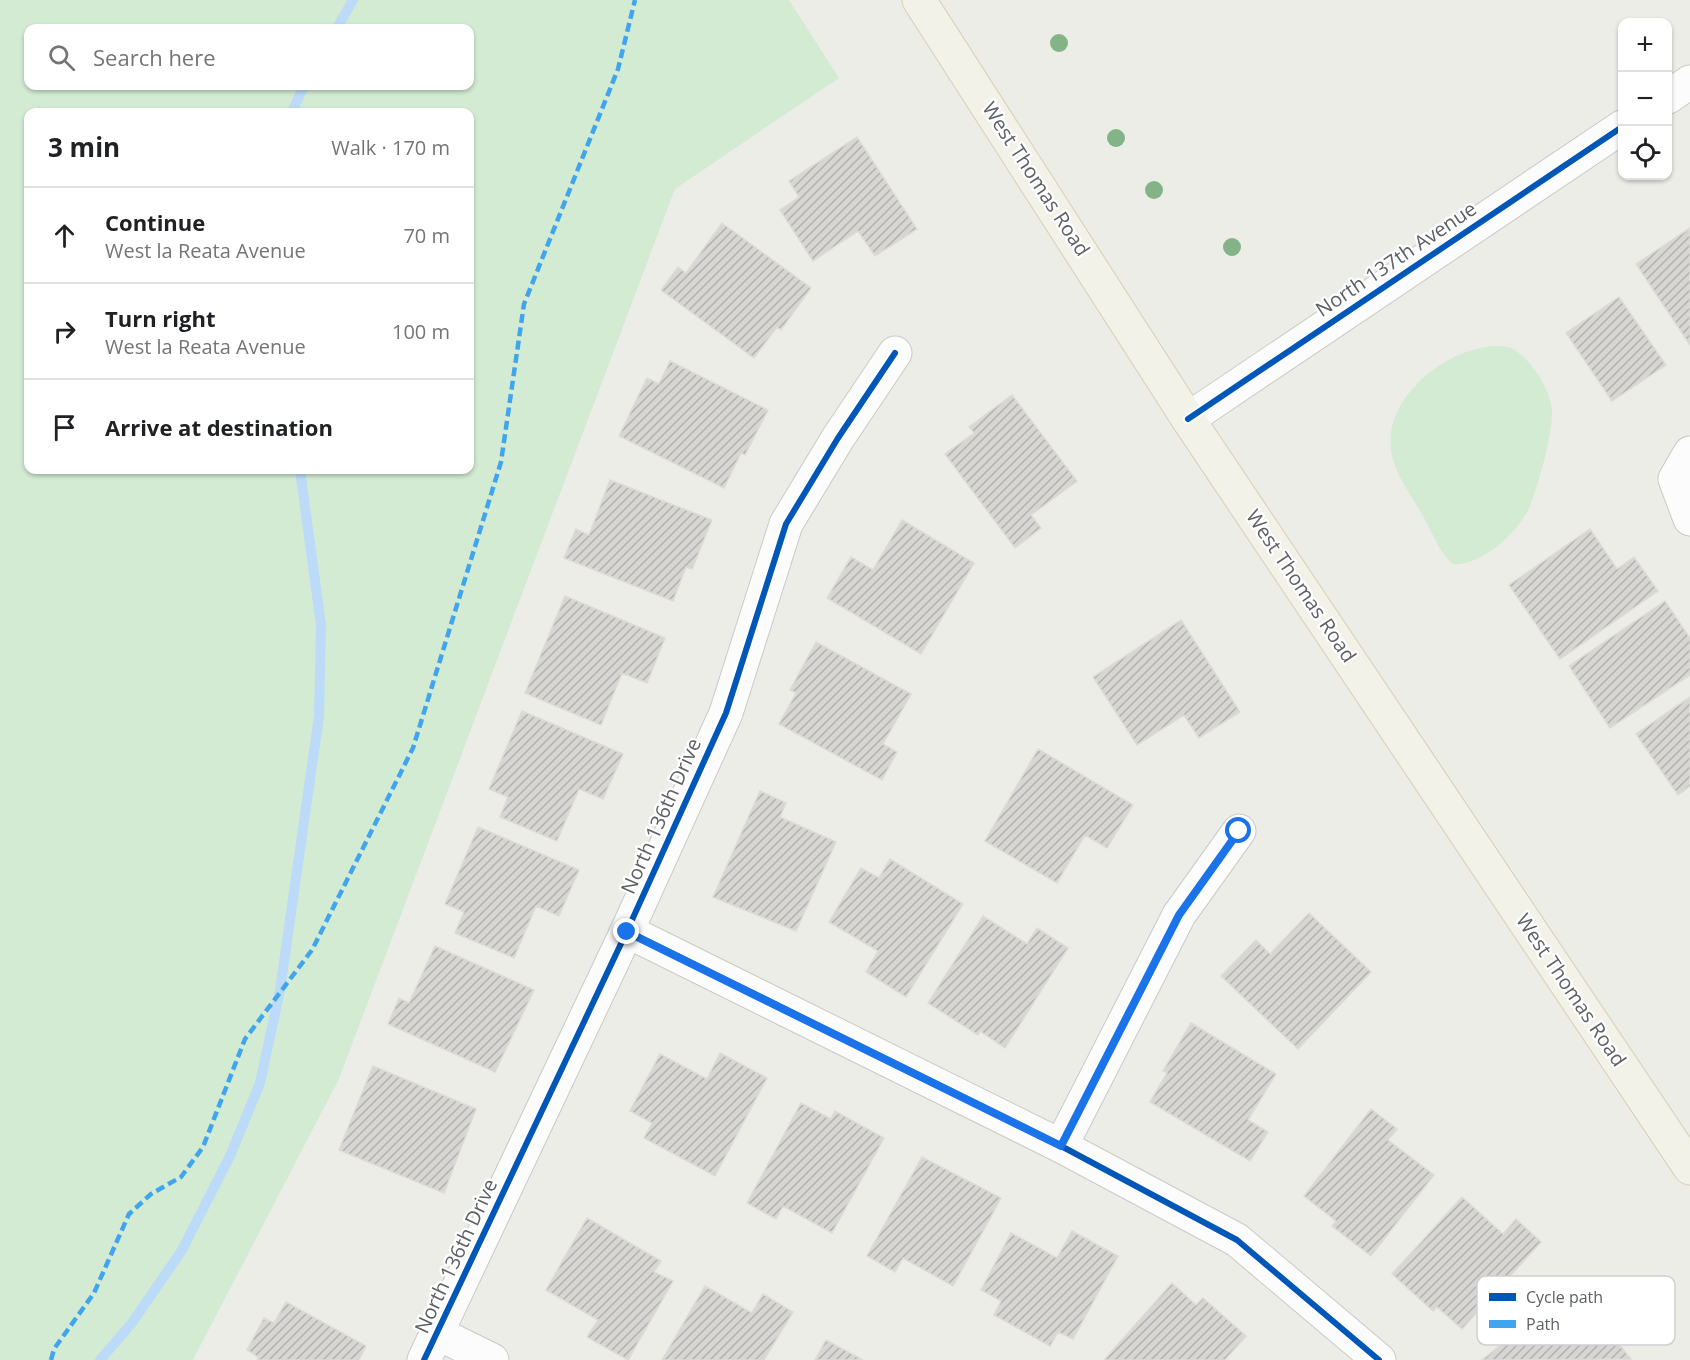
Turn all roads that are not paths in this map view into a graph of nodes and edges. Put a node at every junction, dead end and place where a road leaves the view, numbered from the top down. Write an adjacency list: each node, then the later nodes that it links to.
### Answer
1 (919, 0): 6 (main road, West Thomas Road)
2 (1690, 82): 3 (street)
3 (1672, 94)
4 (1618, 130): 6 (street, North 137th Avenue)
5 (895, 353): 10 (street, North 136th Drive)
6 (1188, 419): 12 (main road, West Thomas Road)
7 (1683, 466): 8 (street)
8 (1690, 519)
9 (1239, 831): 11 (street)
10 (627, 932): 11 (street); 13 (street, North 136th Drive)
11 (1061, 1146): 15 (street)
12 (1690, 1168)
13 (431, 1347): 14 (street)
14 (492, 1360)
15 (1379, 1360)

